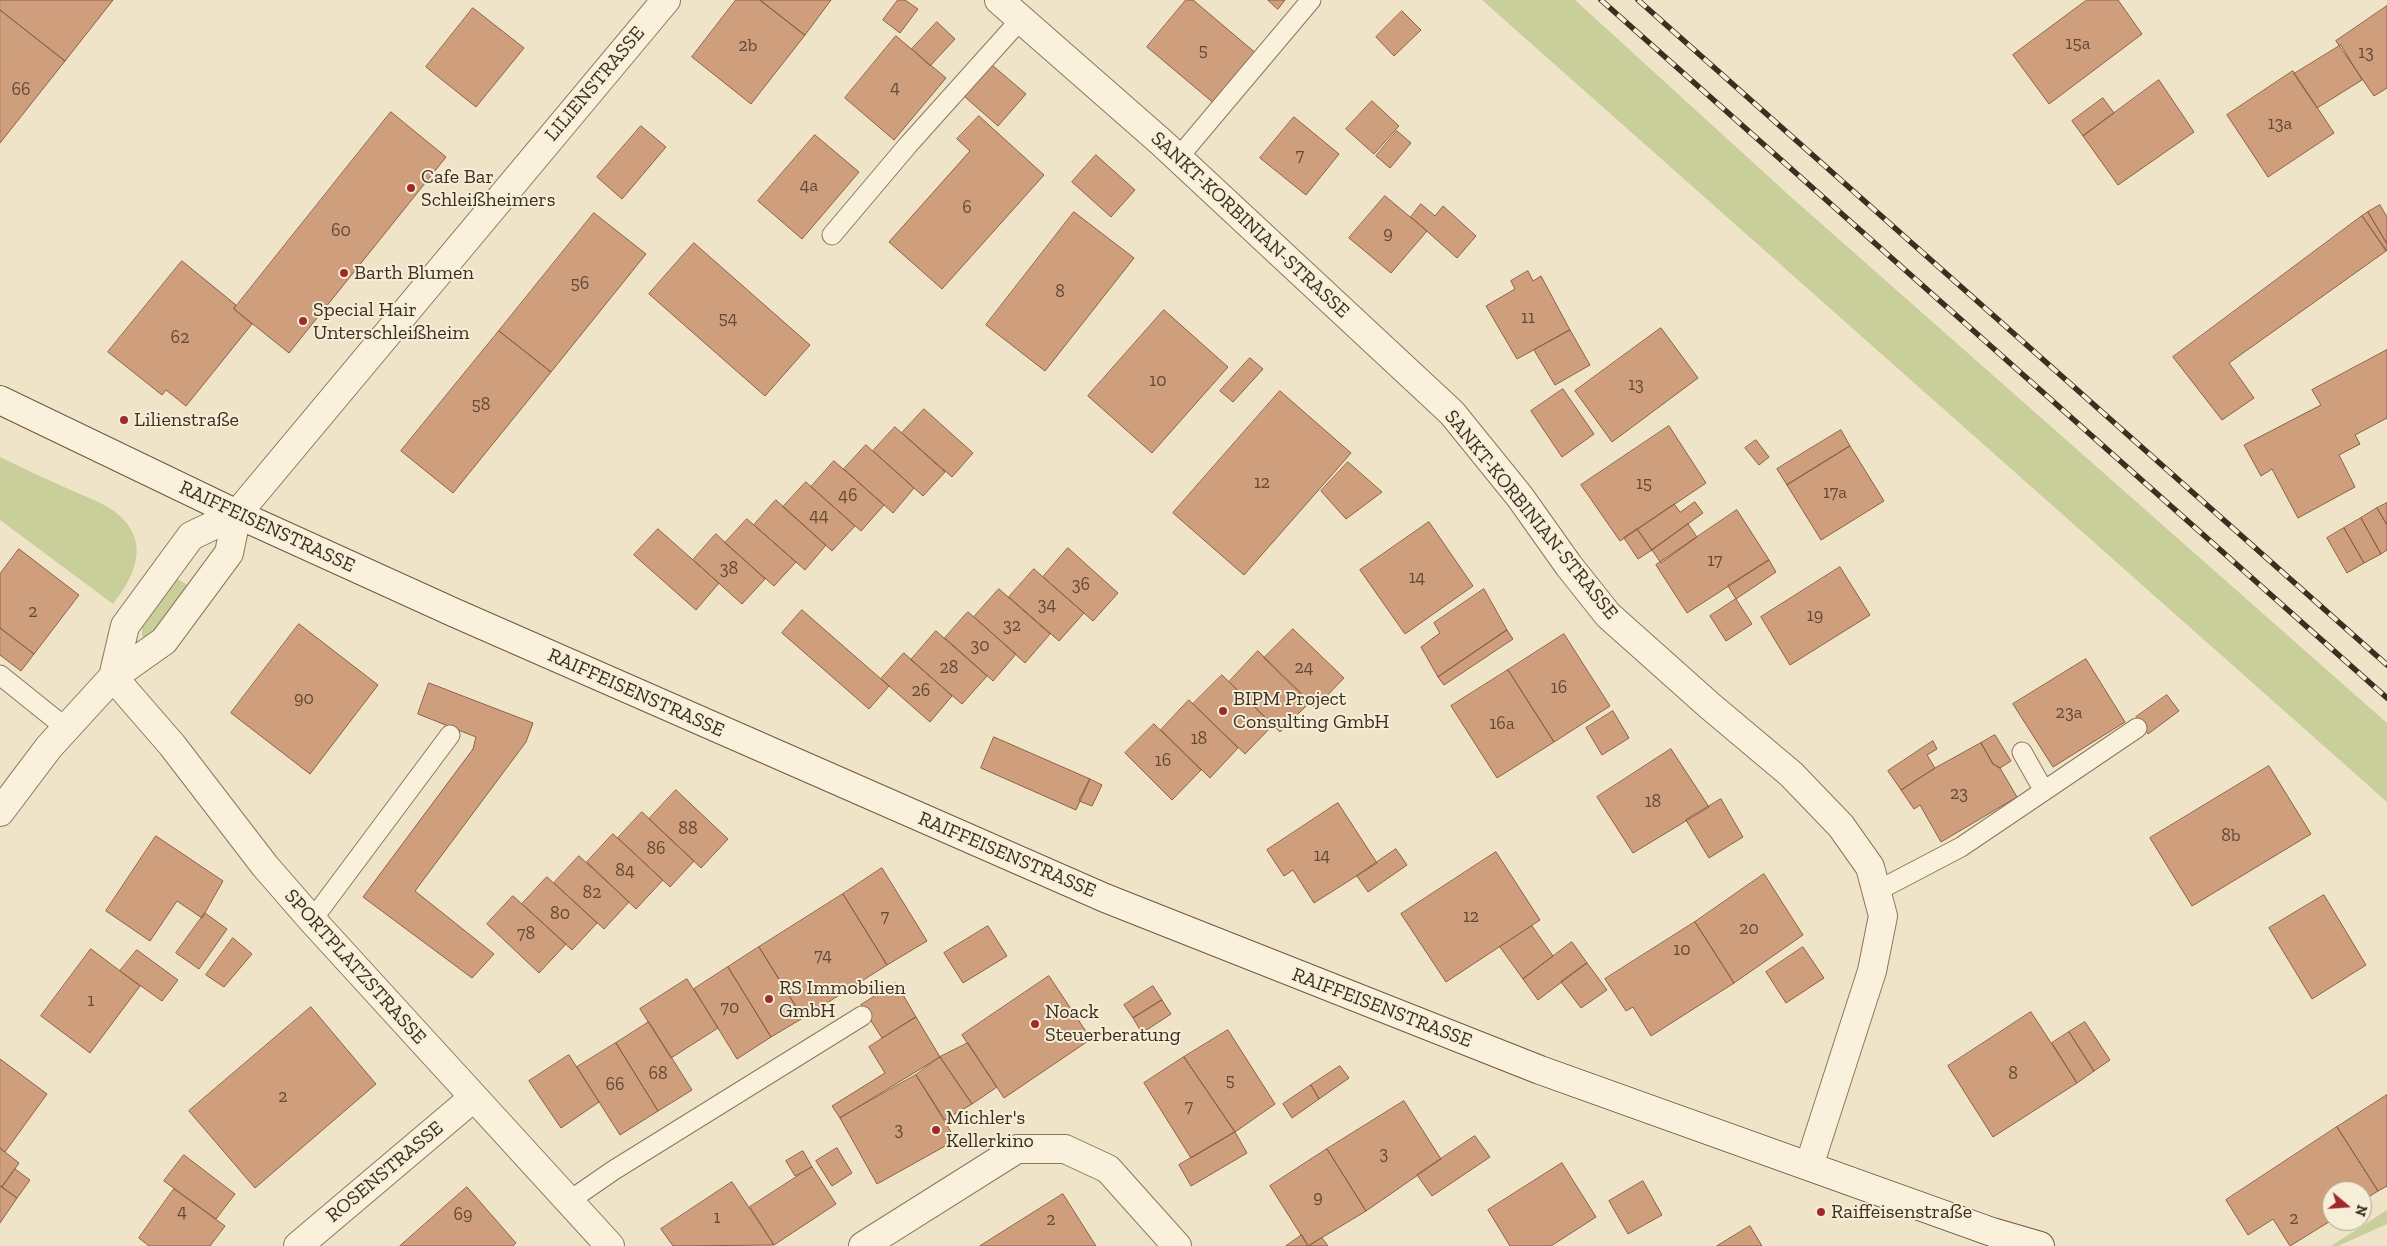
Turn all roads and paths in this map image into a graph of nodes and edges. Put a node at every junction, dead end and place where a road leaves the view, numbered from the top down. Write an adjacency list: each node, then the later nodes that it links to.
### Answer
1 (666, 0): 8 (street, LILIENSTRASSE)
2 (999, 0): 4 (street, SANKT-KORBINIAN-STRASSE)
3 (1311, 0): 5 (lane)
4 (1021, 19): 5 (street, SANKT-KORBINIAN-STRASSE); 6 (lane)
5 (1178, 158): 17 (street, SANKT-KORBINIAN-STRASSE)
6 (832, 234)
7 (0, 400): 8 (street, RAIFFEISENSTRASSE)
8 (237, 514): 10 (street, LILIENSTRASSE); 10 (street, LILIENSTRASSE); 21 (street, RAIFFEISENSTRASSE)
9 (0, 675): 11 (lane)
10 (113, 677): 11 (street, LILIENSTRASSE); 18 (street, SPORTPLATZSTRASSE)
11 (66, 728): 16 (street, LILIENSTRASSE)
12 (2137, 728): 15 (lane)
13 (450, 735): 18 (lane)
14 (2022, 752): 15 (lane)
15 (2044, 791): 17 (lane)
16 (0, 812)
17 (1877, 891): 21 (street, SANKT-KORBINIAN-STRASSE)
18 (312, 920): 20 (street, SPORTPLATZSTRASSE)
19 (862, 1016): 22 (lane)
20 (473, 1098): 22 (street, SPORTPLATZSTRASSE); 23 (street, ROSENSTRASSE)
21 (1809, 1166): 27 (street, RAIFFEISENSTRASSE)
22 (568, 1201): 24 (street, SPORTPLATZSTRASSE)
23 (298, 1246)
24 (610, 1246)
25 (863, 1246): 26 (street)
26 (1177, 1246)
27 (2040, 1246)

